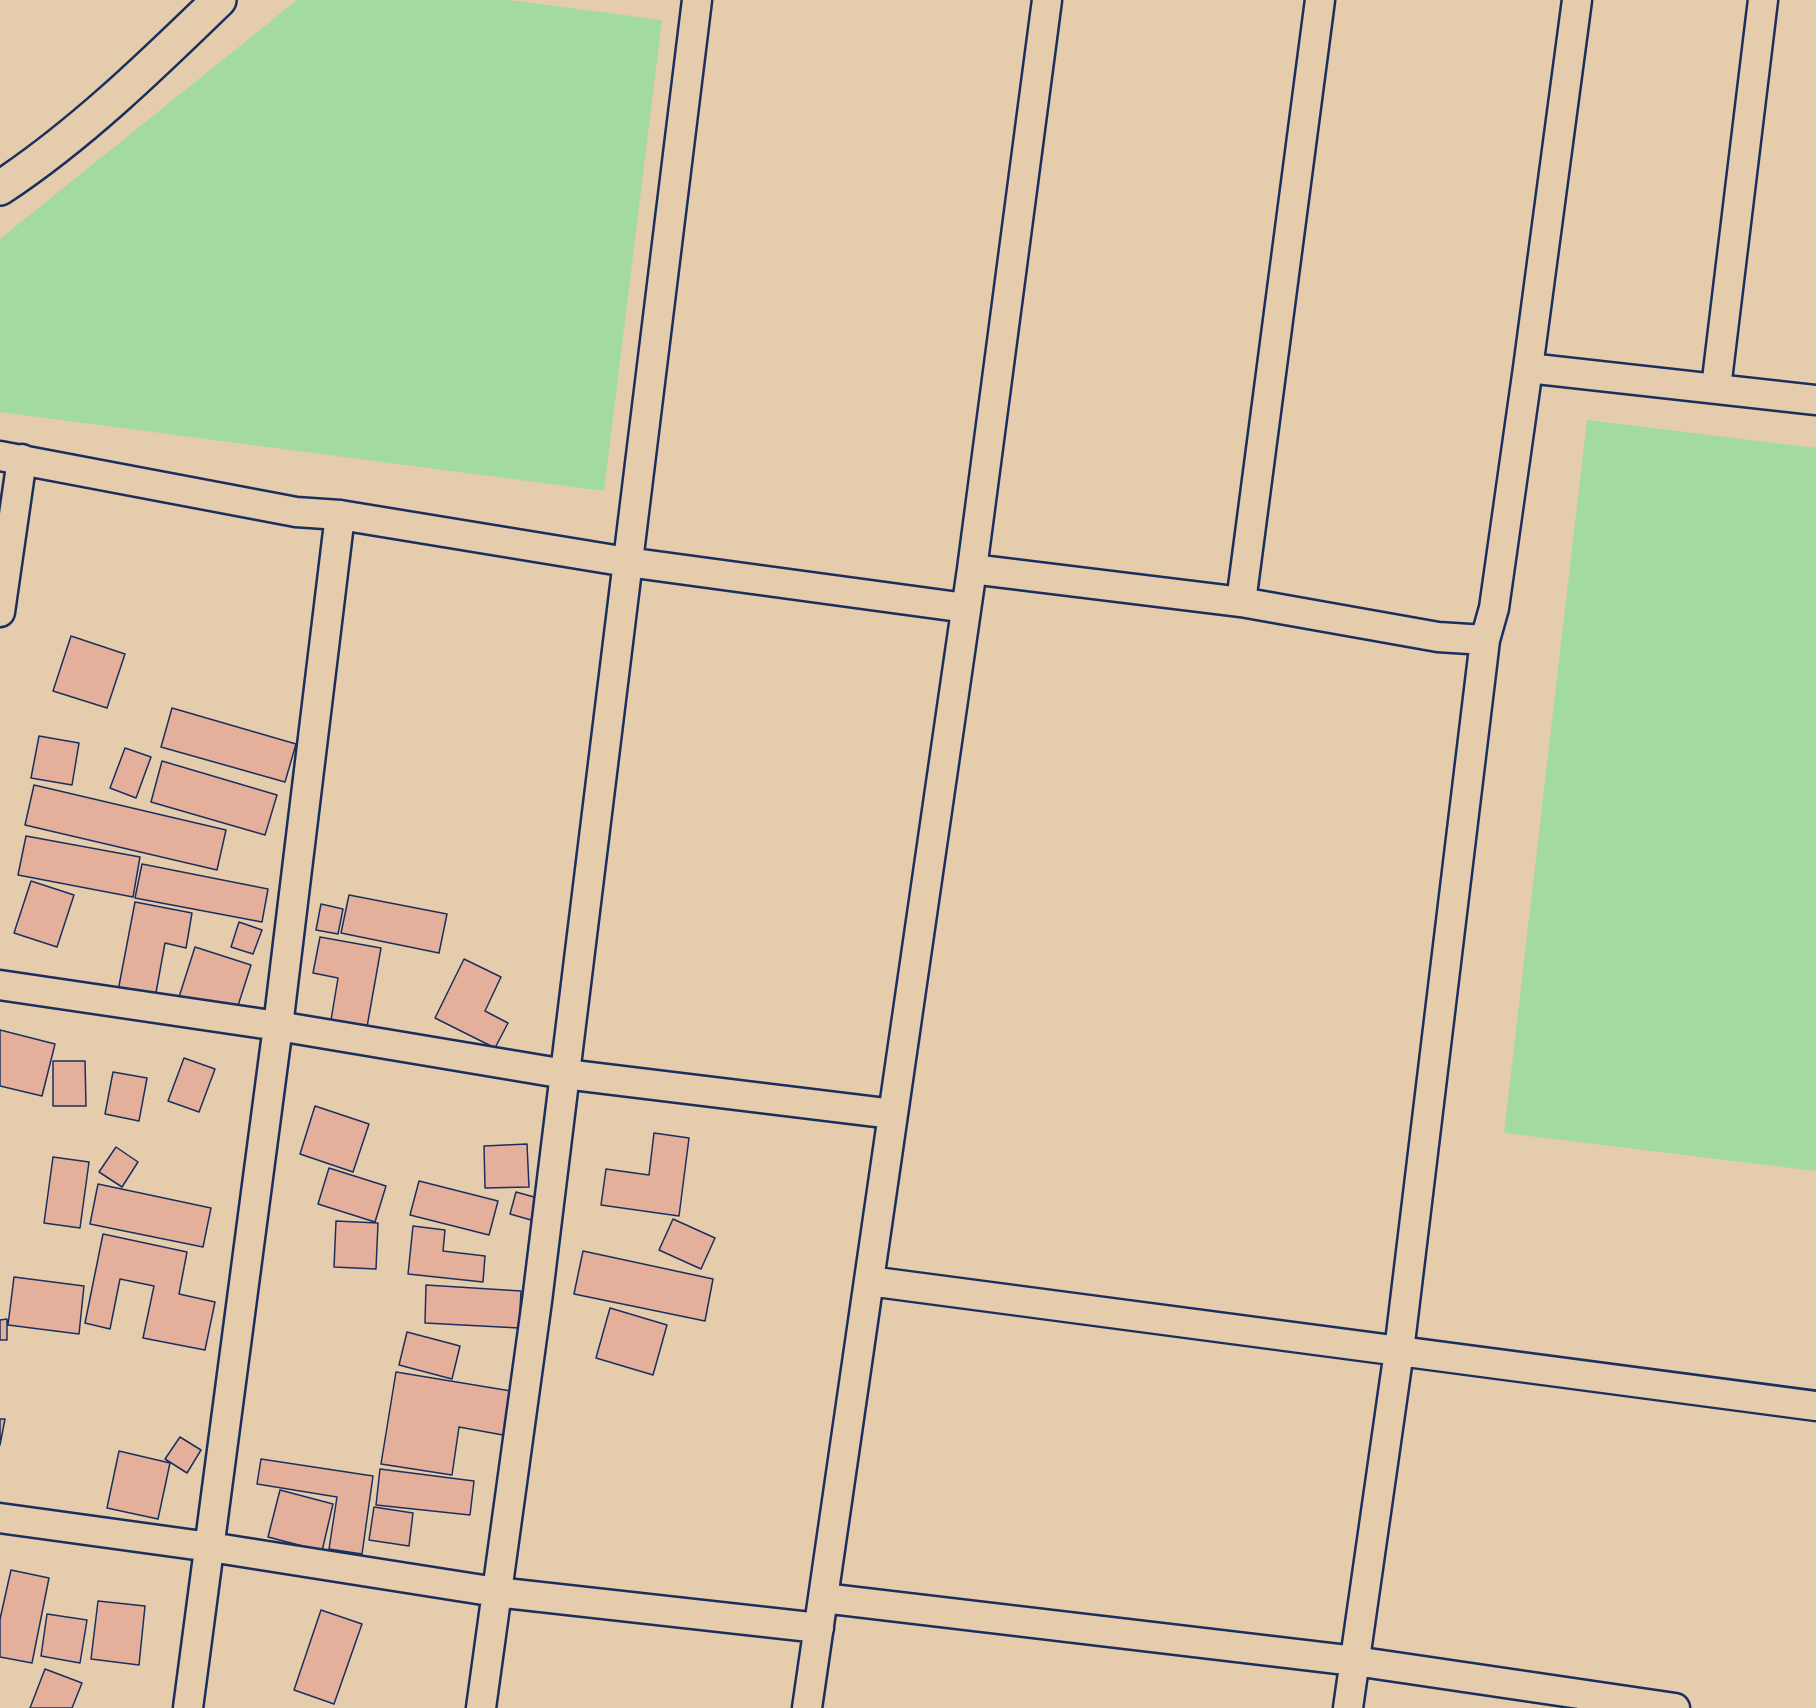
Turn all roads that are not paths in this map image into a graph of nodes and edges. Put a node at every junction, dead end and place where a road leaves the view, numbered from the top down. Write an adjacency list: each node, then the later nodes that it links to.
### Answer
1 (219, 0): 7 (street)
2 (697, 0): 13 (street)
3 (1047, 0): 14 (street)
4 (1320, 0): 15 (street)
5 (1577, 0): 8 (street)
6 (1763, 0): 9 (street)
7 (0, 188)
8 (1528, 368): 9 (street); 18 (street)
9 (1716, 388): 10 (street)
10 (1816, 400)
11 (11, 458): 12 (street); 17 (street)
12 (340, 515): 13 (street); 20 (street)
13 (627, 562): 16 (street); 21 (street)
14 (972, 569): 15 (street); 16 (street)
15 (1241, 602): 18 (street)
16 (966, 608): 22 (street)
17 (0, 612)
18 (1485, 640): 24 (street)
19 (0, 985): 20 (street)
20 (278, 1026): 21 (street); 27 (street)
21 (565, 1074): 22 (street); 28 (street)
22 (893, 1114): 23 (street)
23 (868, 1281): 24 (street); 29 (street)
24 (1400, 1351): 25 (street); 31 (street)
25 (1816, 1406)
26 (0, 1518): 27 (street)
27 (210, 1547): 28 (street); 32 (street)
28 (496, 1592): 30 (street); 33 (street)
29 (823, 1598): 30 (street); 31 (street)
30 (819, 1628): 34 (street)
31 (1355, 1661): 35 (street); 36 (street)
32 (188, 1708)
33 (480, 1708)
34 (807, 1708)
35 (1348, 1708)
36 (1675, 1708)

